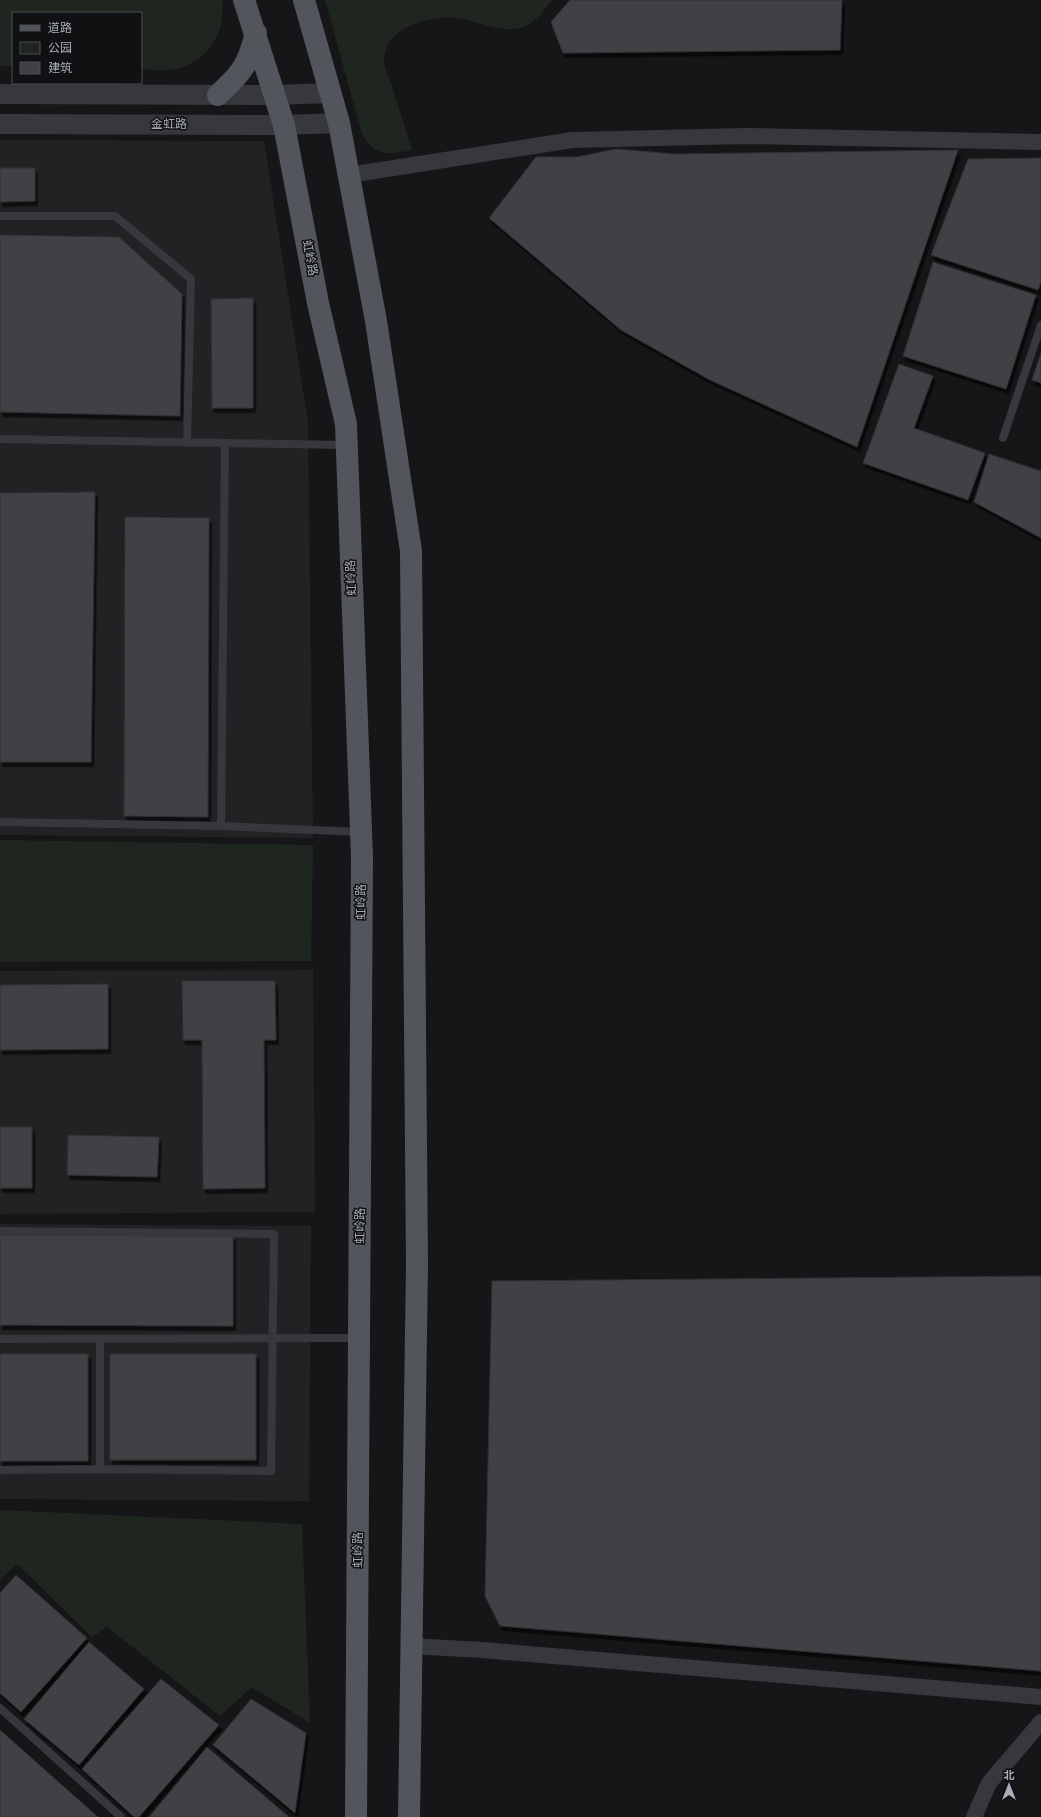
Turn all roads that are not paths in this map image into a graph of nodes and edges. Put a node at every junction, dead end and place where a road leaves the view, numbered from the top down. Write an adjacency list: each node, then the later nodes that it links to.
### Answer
1 (244, 0): 3 (main road, 虹岭路)
2 (304, 0): 4 (main road)
3 (256, 33): 6 (main road); 7 (main road, 虹岭路)
4 (330, 93): 7 (street); 8 (main road)
5 (0, 94): 6 (street)
6 (218, 94): 7 (street)
7 (275, 94): 10 (main road, 虹岭路)
8 (339, 123): 10 (street, 金虹路); 12 (main road)
9 (0, 124): 10 (street, 金虹路)
10 (284, 124): 19 (main road, 虹岭路)
11 (1041, 142): 12 (street)
12 (349, 175): 30 (main road)
13 (0, 216): 17 (lane)
14 (1041, 325): 15 (lane)
15 (1003, 438)
16 (0, 439): 17 (lane)
17 (187, 443): 18 (lane)
18 (225, 443): 19 (lane); 21 (lane)
19 (347, 445): 22 (main road, 虹岭路)
20 (0, 822): 21 (lane)
21 (221, 826): 22 (lane)
22 (361, 832): 25 (main road, 虹岭路)
23 (0, 1231): 24 (lane)
24 (273, 1338): 25 (lane); 27 (lane); 28 (lane)
25 (359, 1338): 35 (main road, 虹岭路)
26 (0, 1339): 27 (lane)
27 (100, 1339): 28 (lane)
28 (100, 1469): 29 (lane)
29 (0, 1470)
30 (411, 1646): 31 (street); 36 (main road)
31 (1041, 1697)
32 (0, 1708): 34 (lane)
33 (1041, 1722): 37 (street)
34 (121, 1817)
35 (356, 1817)
36 (409, 1817)
37 (974, 1817)

